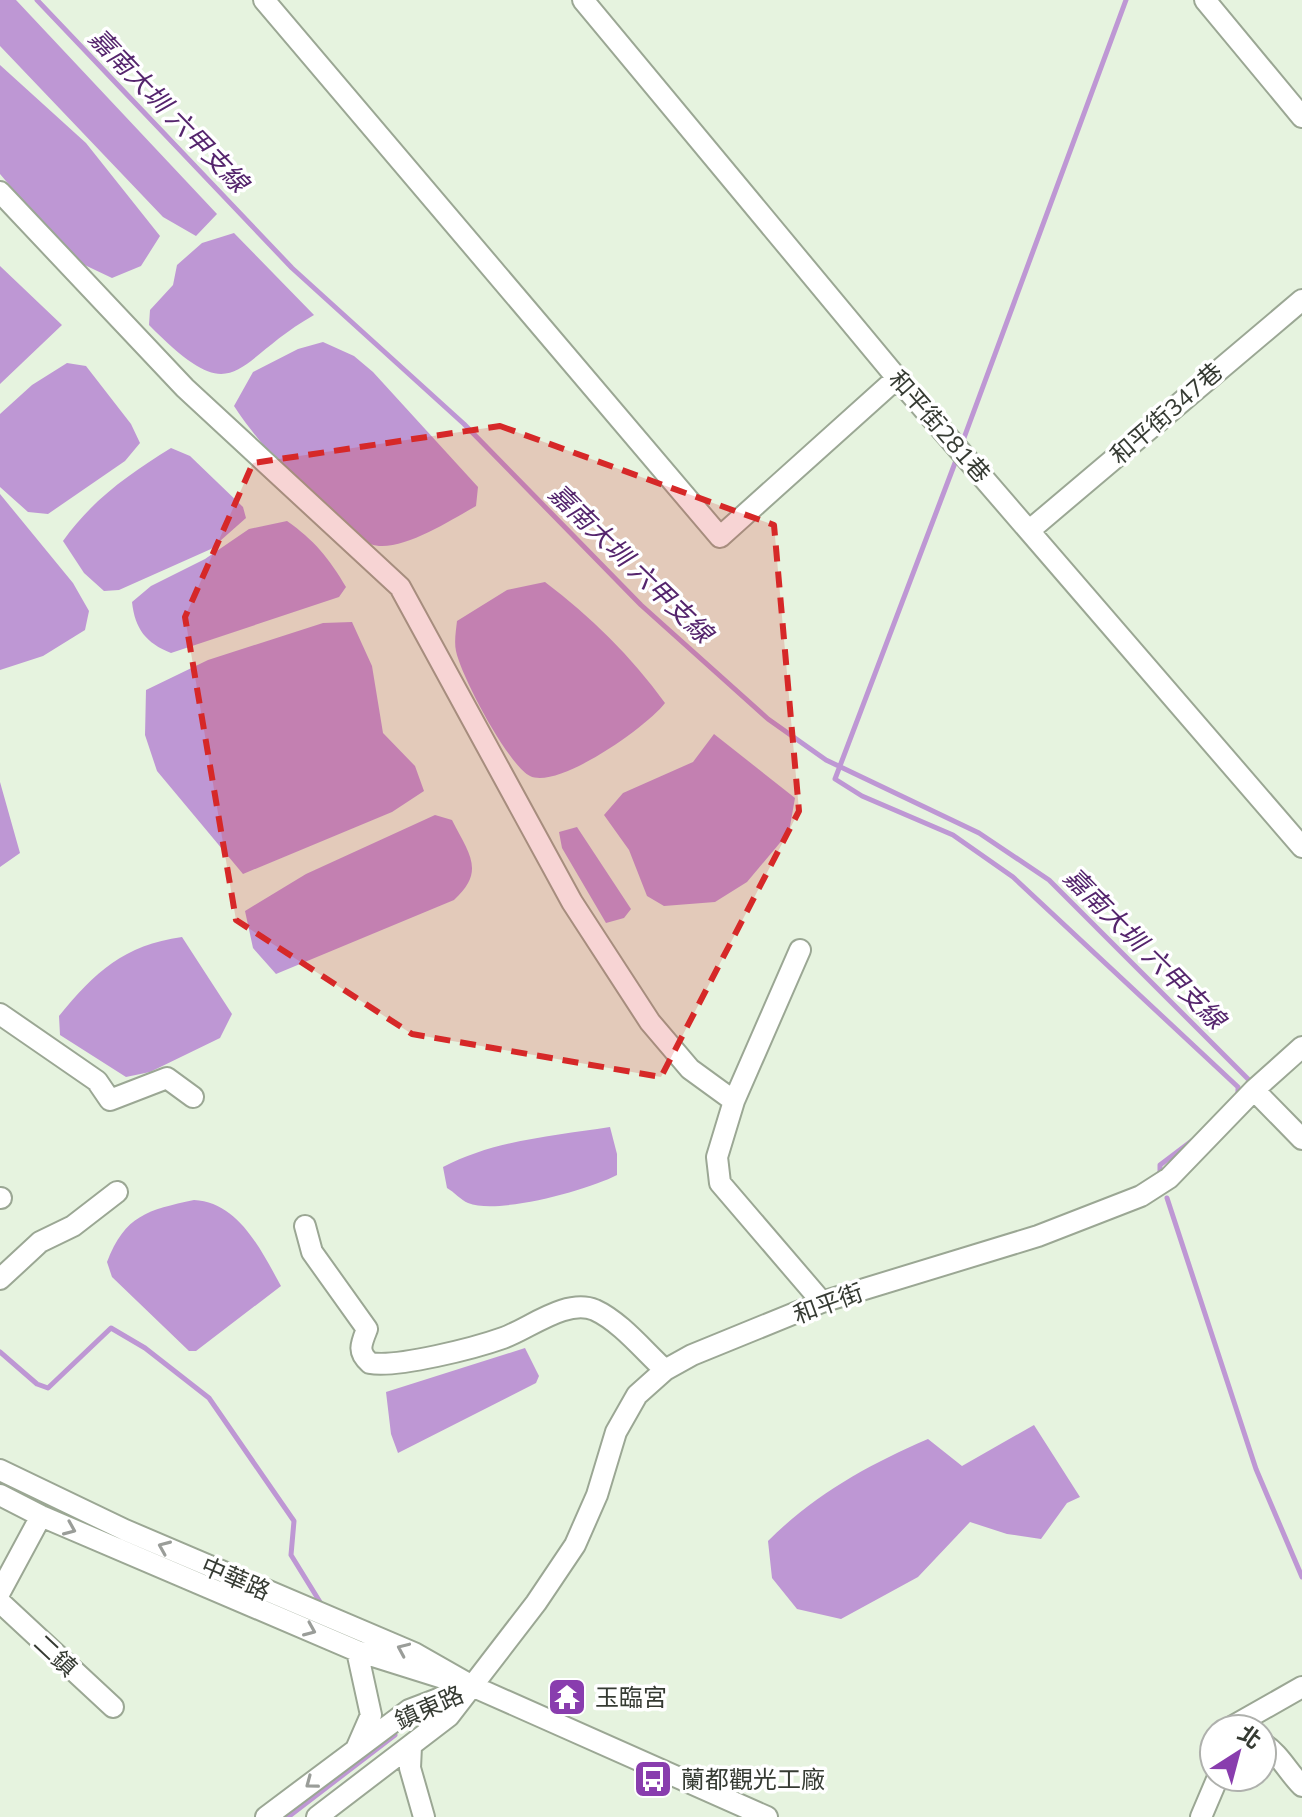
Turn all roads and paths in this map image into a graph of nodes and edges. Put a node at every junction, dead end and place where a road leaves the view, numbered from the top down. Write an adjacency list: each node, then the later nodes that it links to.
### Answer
1 (264, 0): 7 (street)
2 (583, 0): 7 (street, 和平街281巷)
3 (1205, 0): 4 (street)
4 (1302, 117)
5 (0, 192): 15 (street)
6 (1302, 300): 8 (street, 和平街347巷)
7 (897, 378): 8 (street, 和平街281巷)
8 (1031, 529): 9 (street, 和平街281巷)
9 (1302, 847)
10 (800, 950): 15 (street)
11 (0, 1014): 14 (street)
12 (1302, 1047): 13 (street, 和平街)
13 (1254, 1090): 16 (street); 20 (street, 和平街)
14 (193, 1097)
15 (734, 1101): 20 (street)
16 (1302, 1139)
17 (117, 1192): 19 (street)
18 (305, 1226): 21 (street)
19 (0, 1279)
20 (822, 1302): 21 (street, 和平街)
21 (665, 1370): 28 (street, 和平街)
22 (0, 1470): 28 (street, 中華路, one-way to 22)
23 (0, 1495): 24 (street, 中華路)
24 (41, 1516): 25 (street); 27 (street, 中華路, one-way to 27)
25 (0, 1592)
26 (0, 1602): 30 (street, 二鎮)
27 (357, 1651): 28 (street, 中華路); 33 (street)
28 (472, 1686): 32 (street, 鎮東路); 33 (street, 鎮東路); 37 (street, 中華路)
29 (1302, 1687): 31 (street)
30 (113, 1707)
31 (1256, 1713)
32 (411, 1746): 38 (street); 40 (street, 鎮東路)
33 (357, 1748): 39 (street, 鎮東路, one-way to 39)
34 (1278, 1752): 35 (street)
35 (1302, 1786)
36 (1211, 1793): 42 (street)
37 (732, 1809): 41 (street, 中華路)
38 (420, 1816)
39 (266, 1817)
40 (317, 1817)
41 (767, 1817)
42 (1201, 1817)

